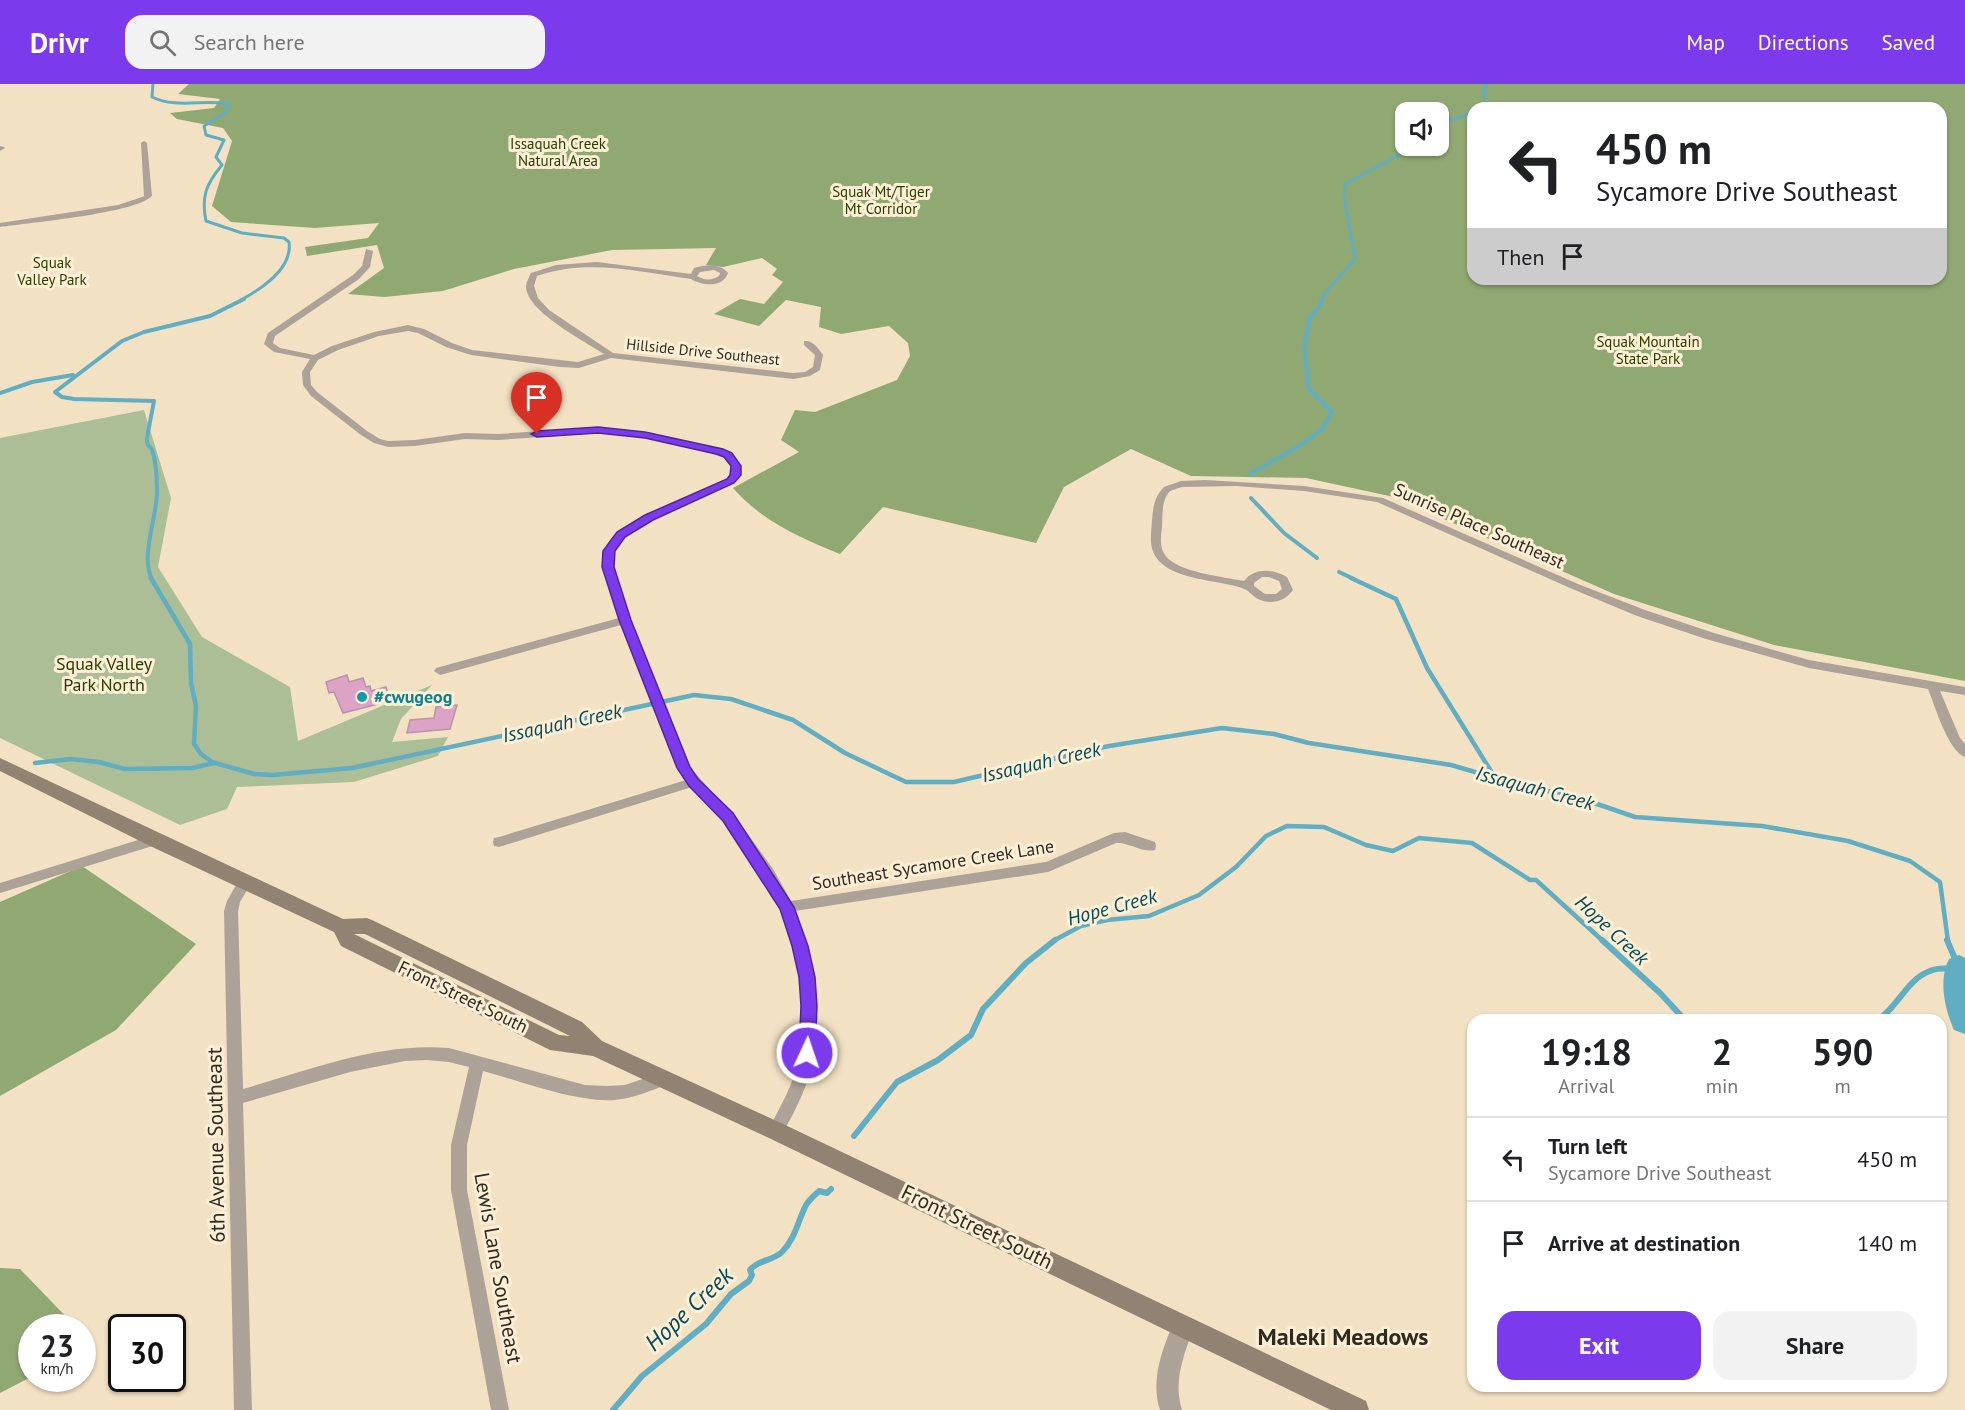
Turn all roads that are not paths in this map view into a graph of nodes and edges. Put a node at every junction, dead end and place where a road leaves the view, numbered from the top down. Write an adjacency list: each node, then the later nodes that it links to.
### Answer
1 (144, 143): 2 (street)
2 (0, 225)
3 (369, 251): 7 (street)
4 (693, 277): 6 (street)
5 (807, 343): 6 (street, Hillside Drive Southeast)
6 (611, 355): 7 (street, Hillside Drive Southeast)
7 (315, 358): 9 (street)
8 (1249, 586): 11 (street, Sunrise Place Southeast)
9 (625, 620): 10 (street); 15 (street)
10 (440, 671)
11 (1932, 685): 12 (street); 13 (street)
12 (1965, 691)
13 (1965, 753)
14 (0, 764): 16 (main road, Front Street South)
15 (693, 782): 17 (street); 21 (street)
16 (154, 840): 19 (main road, Front Street South); 20 (street)
17 (499, 842)
18 (1150, 846): 21 (street, Southeast Sycamore Creek Lane)
19 (245, 882): 22 (main road, Front Street South); 28 (street, 6th Avenue Southeast)
20 (0, 888)
21 (787, 907): 29 (street)
22 (340, 927): 23 (main road, Front Street South); 24 (main road, Front Street South)
23 (467, 976): 24 (main road); 25 (main road, Front Street South)
24 (452, 992): 25 (main road, Front Street South)
25 (595, 1047): 27 (main road, Front Street South)
26 (477, 1063): 27 (street); 28 (street); 32 (street, Lewis Lane Southeast)
27 (663, 1079): 29 (main road, Front Street South)
28 (237, 1098): 31 (street, 6th Avenue Southeast)
29 (776, 1131): 30 (main road, Front Street South)
30 (1183, 1327): 33 (street); 34 (main road, Front Street South)
31 (243, 1410)
32 (500, 1410)
33 (1171, 1410)
34 (1357, 1410)

